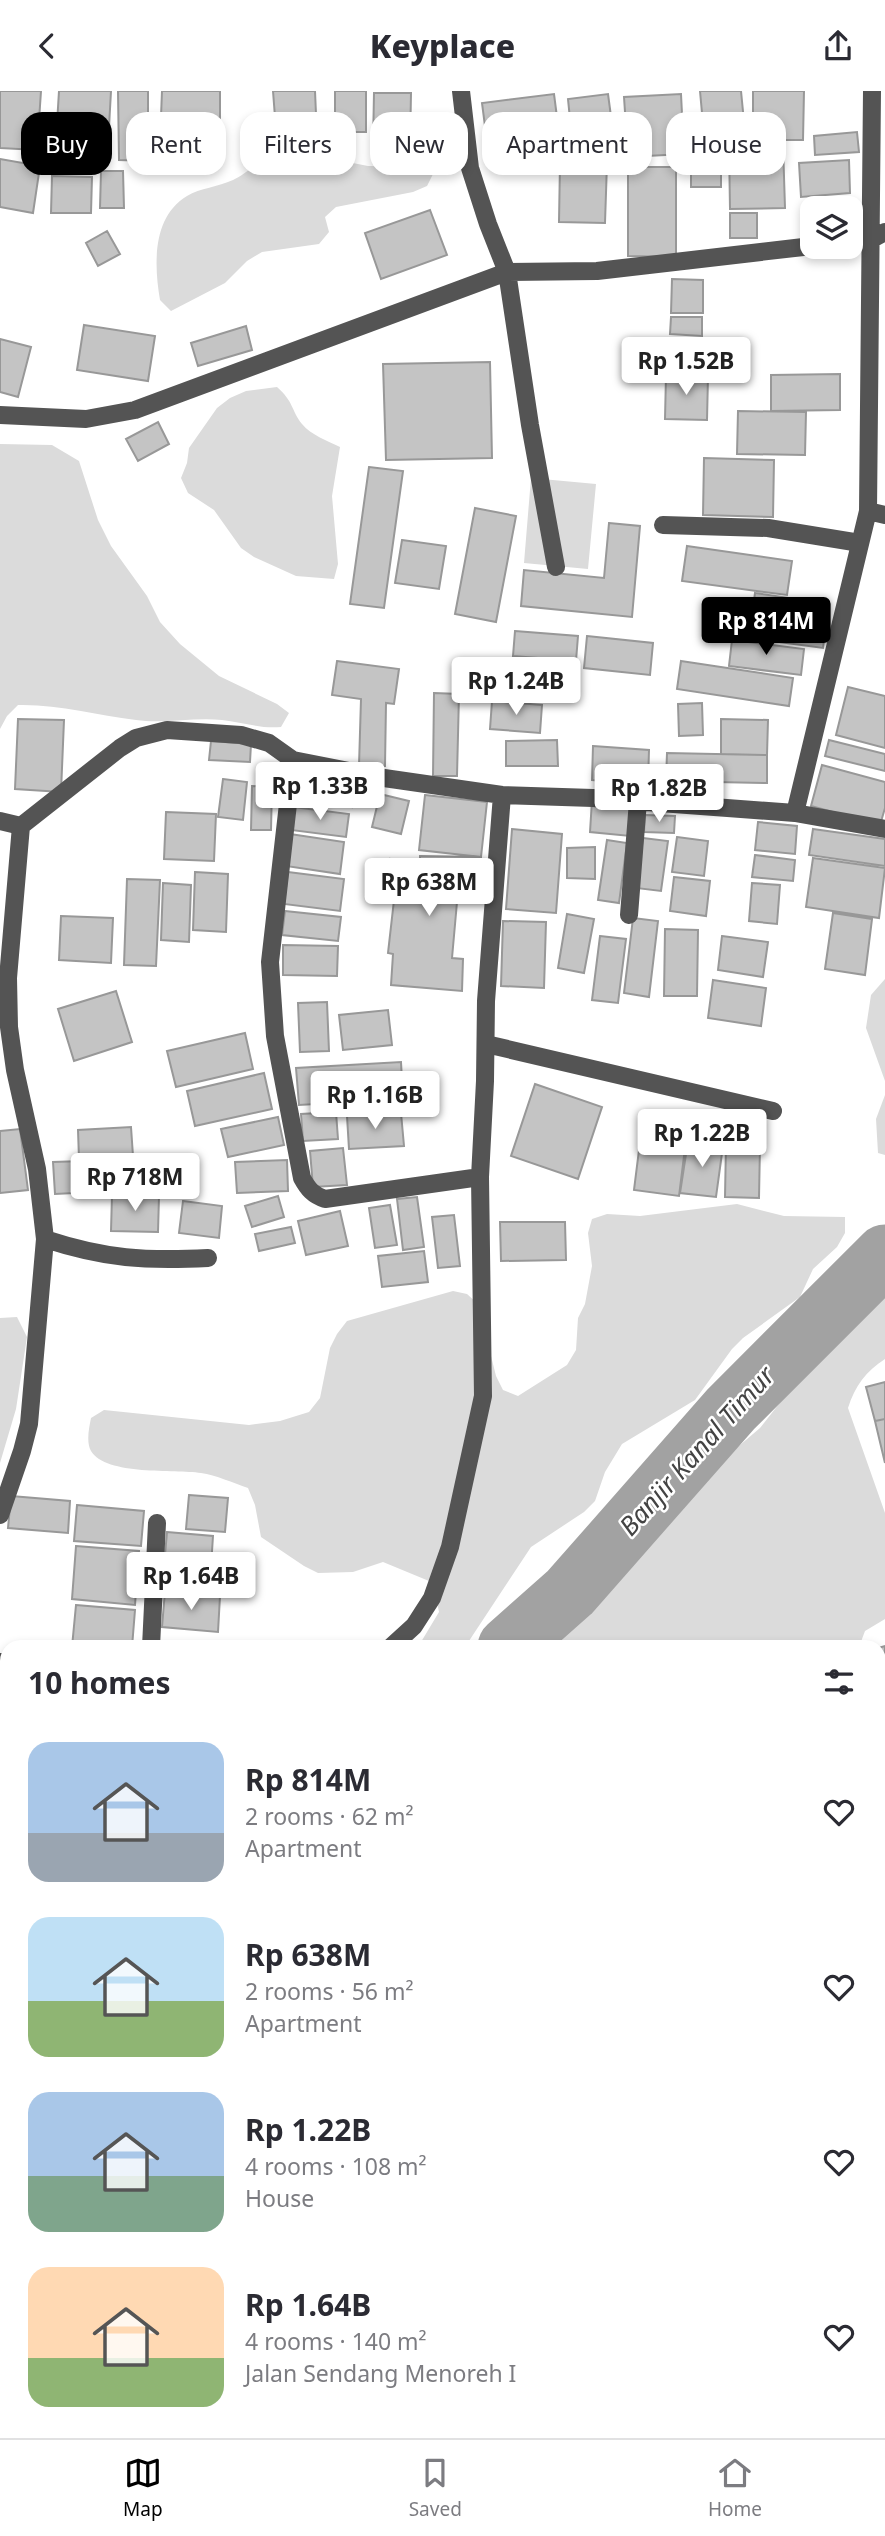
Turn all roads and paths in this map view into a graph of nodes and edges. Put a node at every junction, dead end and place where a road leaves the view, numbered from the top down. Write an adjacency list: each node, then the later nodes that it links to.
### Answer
1 (461, 91): 5 (street)
2 (872, 91): 3 (street)
3 (878, 235): 7 (street)
4 (800, 247): 5 (street)
5 (507, 272): 6 (street); 10 (street)
6 (0, 415)
7 (876, 513): 9 (street)
8 (663, 524): 9 (street)
9 (860, 543): 14 (street)
10 (556, 567)
11 (293, 760): 12 (street); 16 (street); 21 (street)
12 (502, 795): 13 (street); 19 (street)
13 (638, 801): 14 (street); 18 (street)
14 (795, 813): 17 (street)
15 (0, 821): 16 (street)
16 (21, 826): 22 (street)
17 (885, 829)
18 (629, 915)
19 (486, 1044): 20 (street); 21 (street)
20 (773, 1111)
21 (480, 1177): 27 (street)
22 (45, 1239): 23 (street); 24 (street)
23 (208, 1258)
24 (0, 1515)
25 (157, 1523): 26 (street)
26 (151, 1640)
27 (399, 1640)

